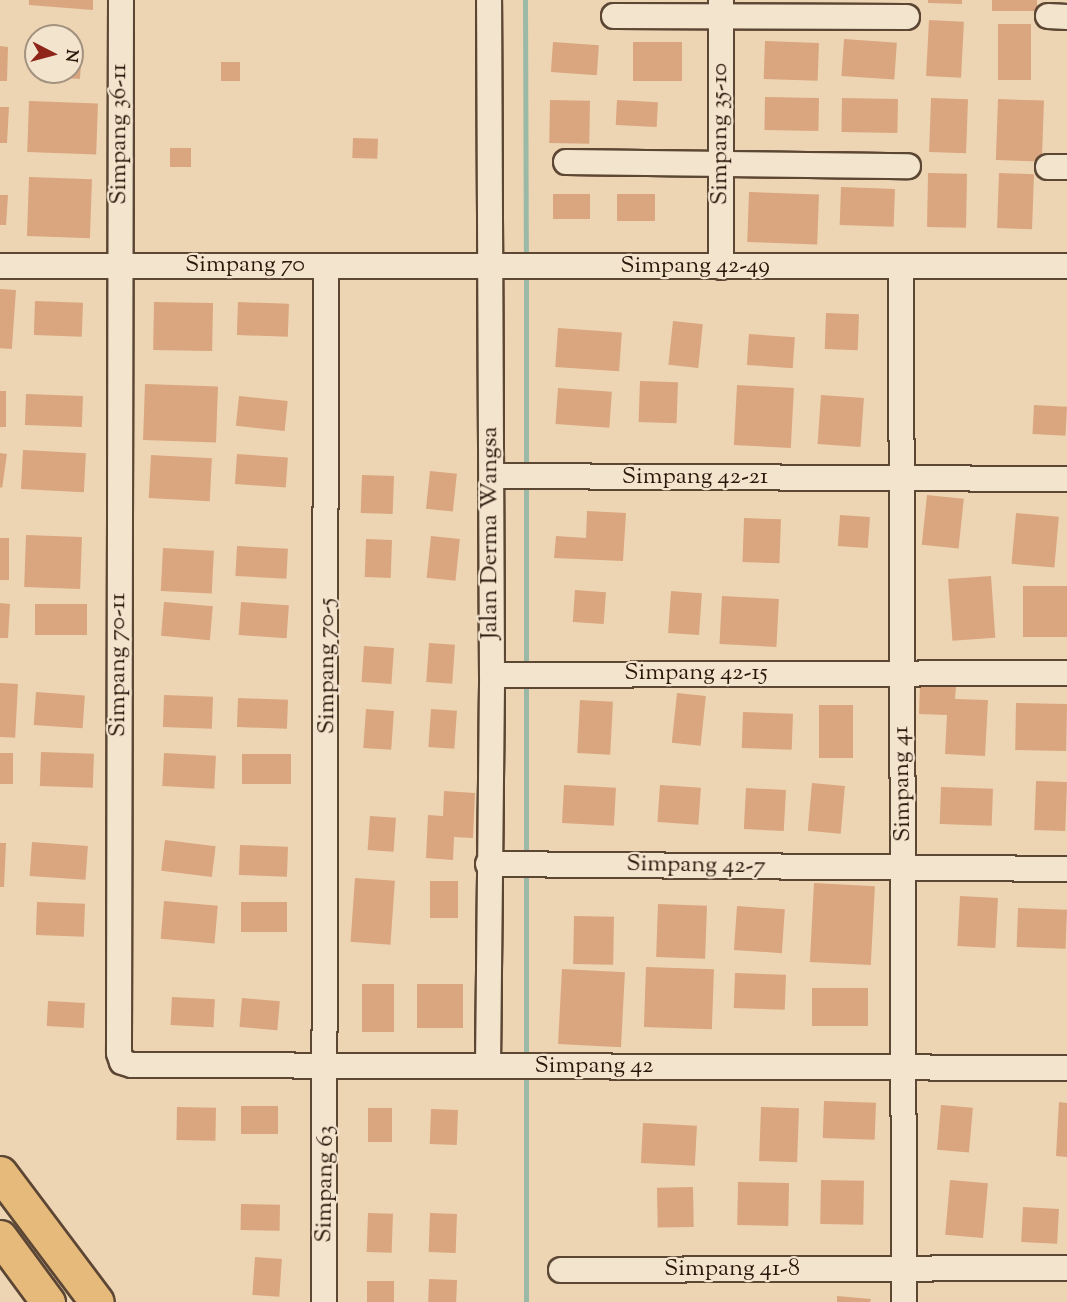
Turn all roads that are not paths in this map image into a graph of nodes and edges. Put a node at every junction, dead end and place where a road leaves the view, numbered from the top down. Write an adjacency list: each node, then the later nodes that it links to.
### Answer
1 (121, 0): 13 (street, Simpang 36-11)
2 (489, 0): 11 (street, Jalan Derma Wangsa)
3 (721, 7): 4 (street); 5 (street); 7 (street, Simpang 35-10)
4 (614, 16)
5 (907, 17)
6 (566, 162): 7 (street)
7 (720, 164): 8 (street); 14 (street, Simpang 35-10)
8 (908, 165)
9 (0, 266): 13 (street, Simpang 70)
10 (326, 266): 11 (street, Simpang 70); 13 (street, Simpang 70); 26 (street, Simpang 70-5)
11 (498, 266): 14 (street, Simpang 42-49); 16 (street, Jalan Derma Wangsa)
12 (1067, 266): 15 (street, Simpang 42-49)
13 (120, 267): 25 (street, Simpang 70-11)
14 (721, 267): 15 (street, Simpang 42-49)
15 (901, 267): 17 (street, Simpang 41)
16 (501, 476): 17 (street, Simpang 42-21); 21 (street, Jalan Derma Wangsa)
17 (898, 479): 18 (street, Simpang 42-21); 19 (street, Simpang 41)
18 (1067, 479)
19 (901, 672): 20 (street, Simpang 42-15); 21 (street, Simpang 42-15); 23 (street, Simpang 41)
20 (1067, 673)
21 (504, 675): 22 (street, Jalan Derma Wangsa)
22 (488, 864): 23 (street, Simpang 42-7); 27 (street, Jalan Derma Wangsa)
23 (904, 868): 24 (street, Simpang 42-7); 29 (street, Simpang 41)
24 (1067, 869)
25 (122, 1062): 26 (street, Simpang 42)
26 (327, 1066): 27 (street, Simpang 42); 37 (street, Simpang 63)
27 (488, 1066): 29 (street, Simpang 42)
28 (1067, 1068): 29 (street, Simpang 42)
29 (903, 1069): 34 (street, Simpang 41)
30 (0, 1173): 36 (highway)
31 (0, 1237): 35 (highway)
32 (1067, 1268): 34 (street, Simpang 41-8)
33 (561, 1270): 34 (street, Simpang 41-8)
34 (903, 1271): 38 (street, Simpang 41)
35 (48, 1302)
36 (97, 1302)
37 (324, 1302)
38 (904, 1302)

